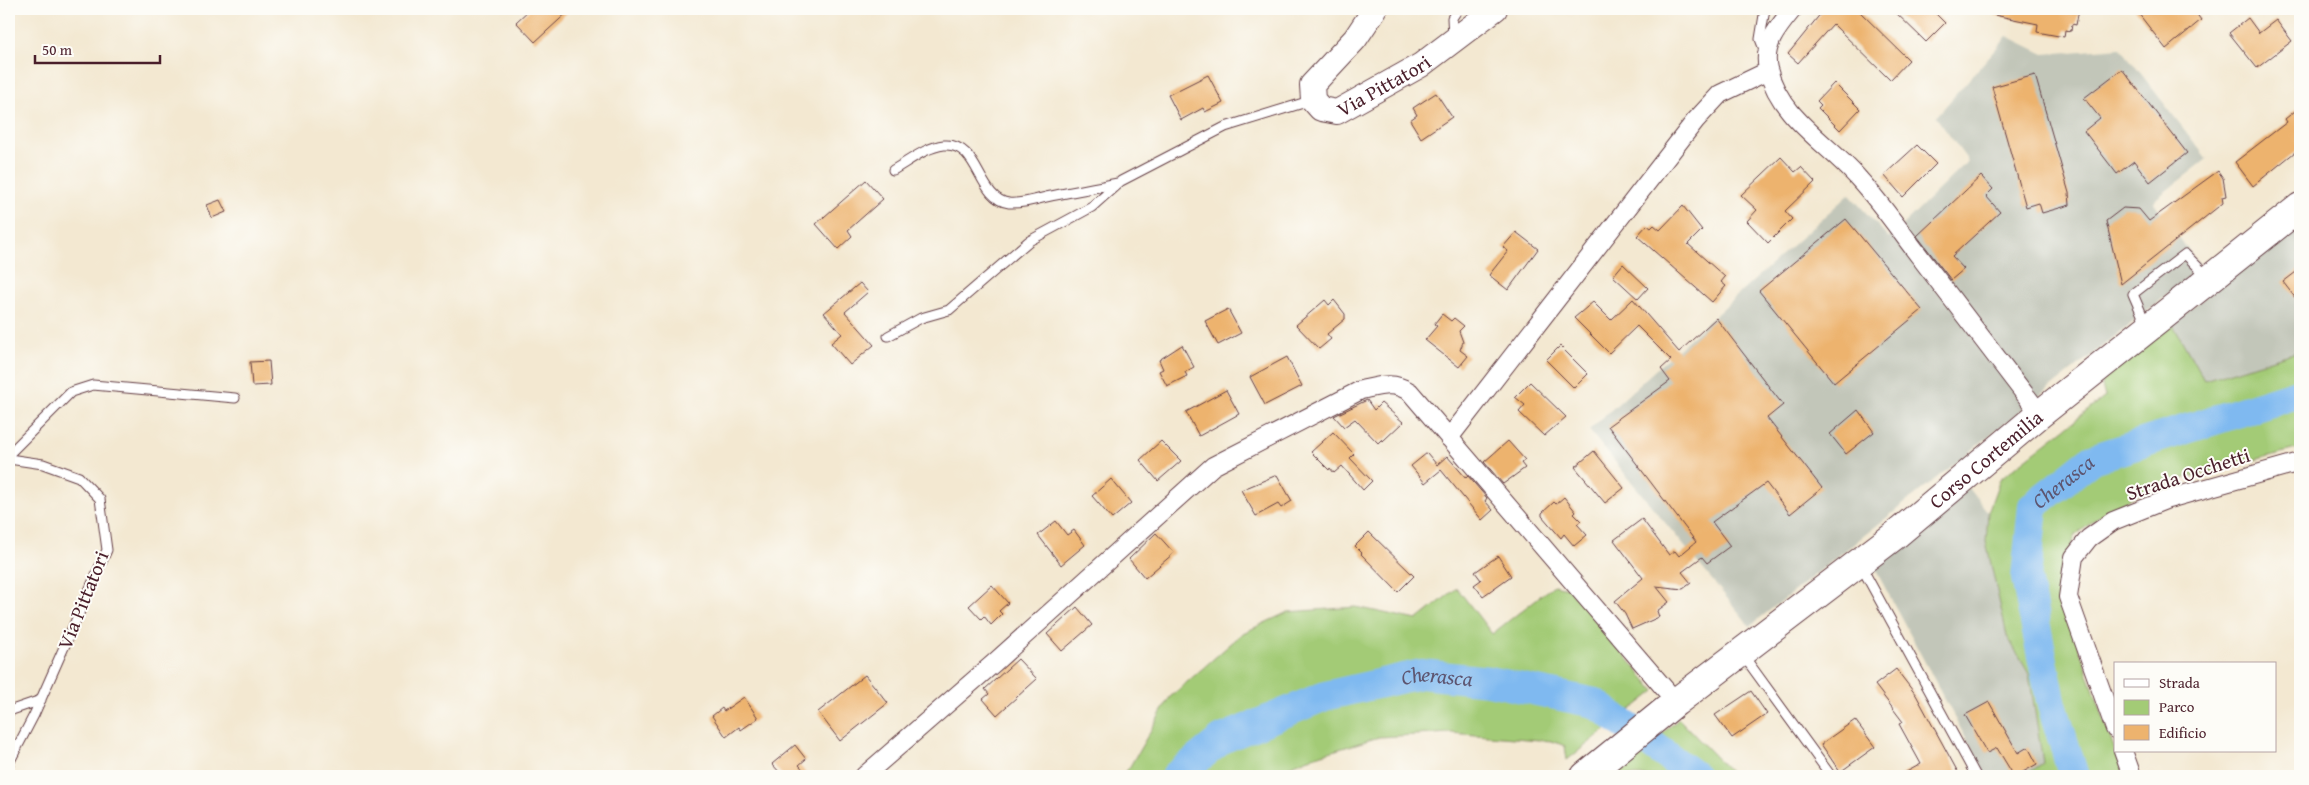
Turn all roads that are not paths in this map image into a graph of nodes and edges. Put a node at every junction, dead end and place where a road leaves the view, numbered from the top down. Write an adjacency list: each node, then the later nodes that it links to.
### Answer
1 (1375, 9): 8 (street, Via Pittatori)
2 (1458, 9): 6 (lane)
3 (1495, 9): 6 (street, Via Pittatori)
4 (1765, 9): 7 (lane)
5 (1793, 9): 7 (street)
6 (1453, 43): 8 (street, Via Pittatori)
7 (1767, 64): 16 (street); 17 (street)
8 (1313, 100): 10 (lane)
9 (893, 170): 10 (lane)
10 (1120, 182): 14 (lane)
11 (2300, 208): 12 (main road, Corso Cortemilia)
12 (2209, 278): 13 (main road, Corso Cortemilia); 13 (lane)
13 (2148, 328): 16 (main road, Corso Cortemilia)
14 (888, 336)
15 (235, 398): 18 (lane)
16 (2040, 414): 21 (main road, Corso Cortemilia)
17 (1449, 438): 24 (street); 29 (street)
18 (9, 454)
19 (9, 459): 23 (lane, Via Pittatori)
20 (2300, 462): 26 (street, Strada Occhetti)
21 (1859, 562): 22 (main road, Corso Cortemilia); 32 (lane)
22 (1741, 652): 24 (main road, Corso Cortemilia); 31 (lane)
23 (41, 700): 25 (lane); 28 (lane, Via Pittatori)
24 (1672, 705): 30 (main road, Corso Cortemilia)
25 (9, 711)
26 (2114, 726)
27 (2123, 752): 33 (street)
28 (9, 763)
29 (864, 776)
30 (1585, 776)
31 (1831, 776)
32 (1976, 776)
33 (2132, 776)

